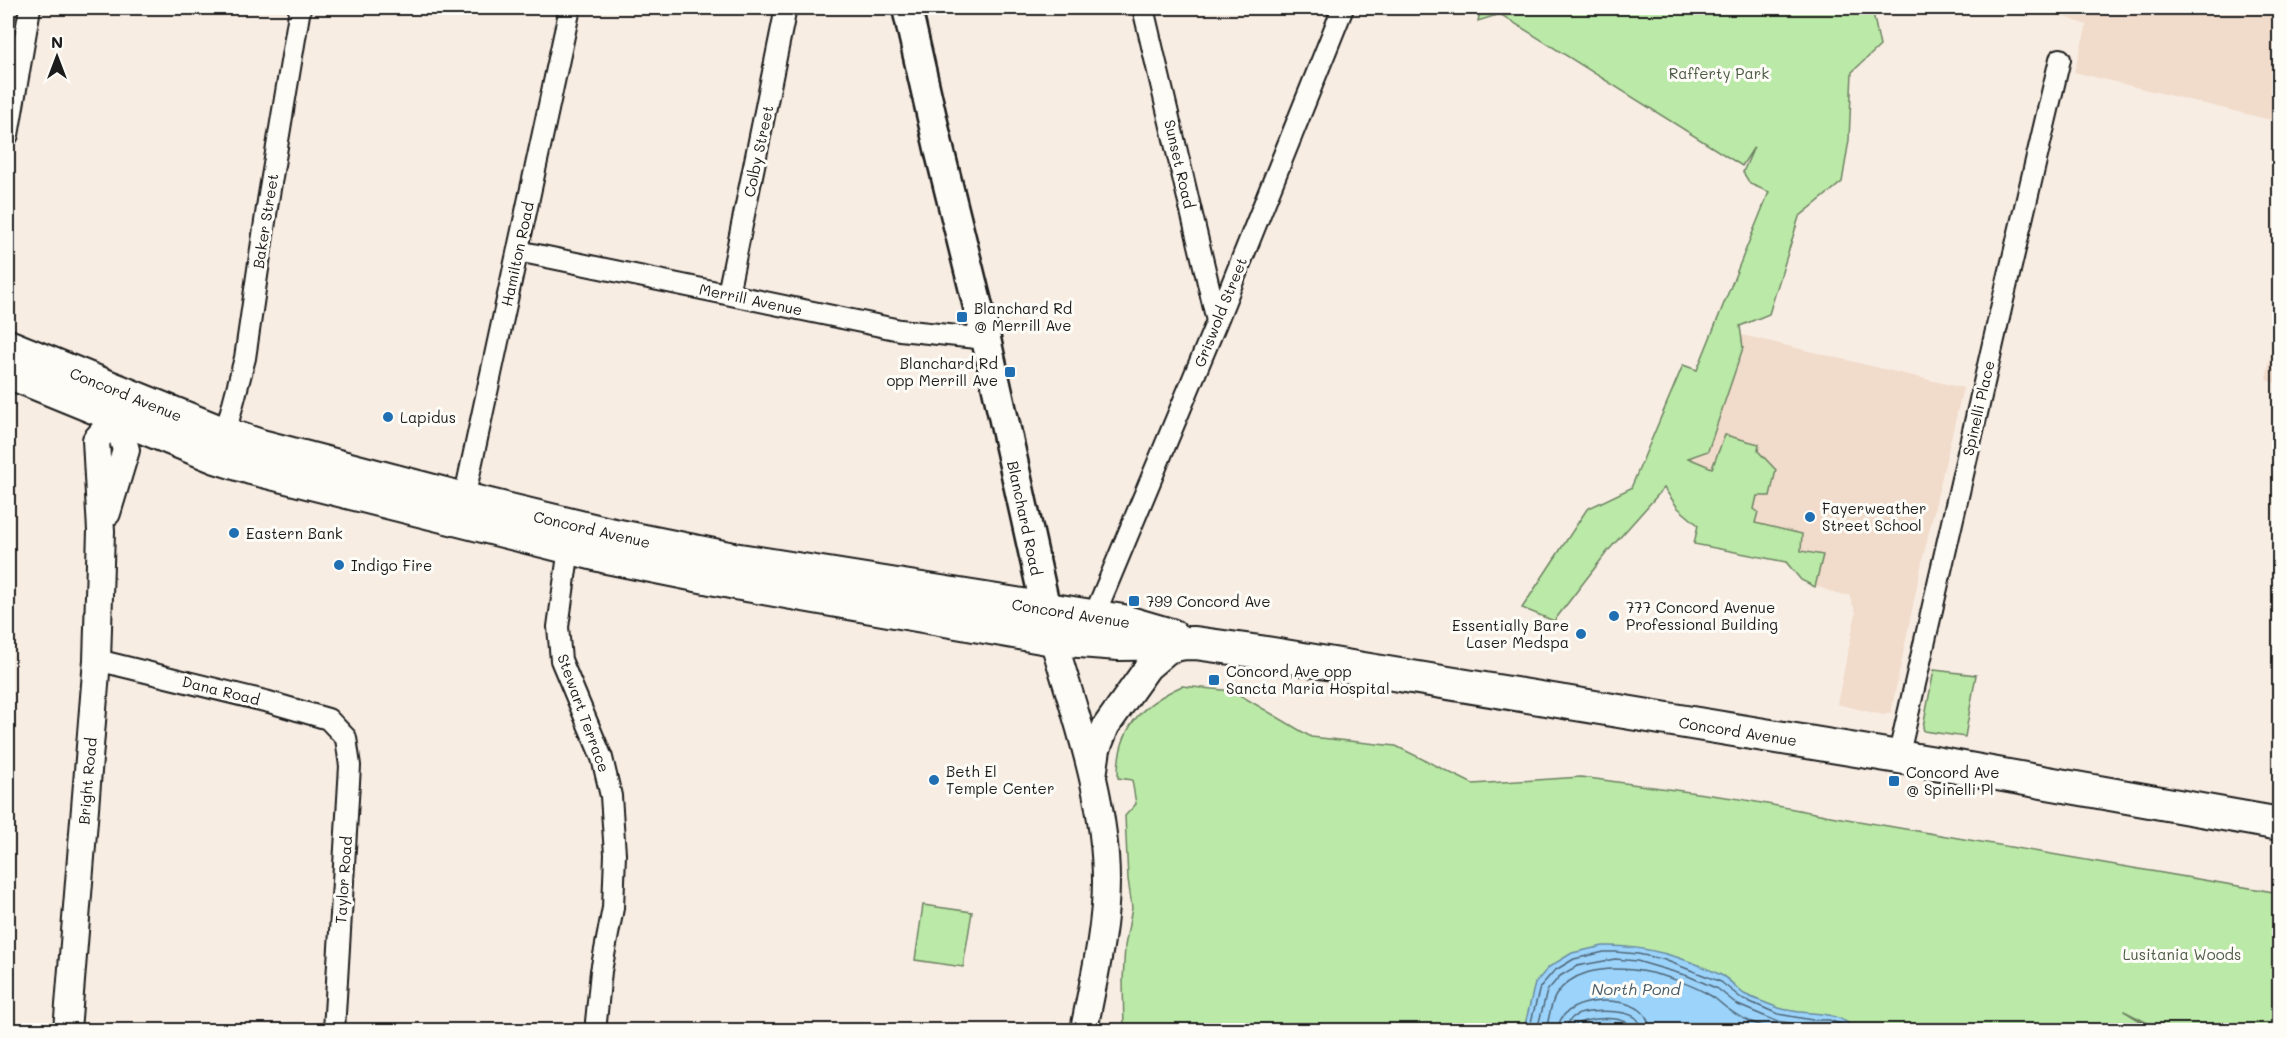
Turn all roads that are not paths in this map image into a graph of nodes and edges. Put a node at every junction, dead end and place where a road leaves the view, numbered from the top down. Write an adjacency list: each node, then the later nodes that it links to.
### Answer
1 (30, 8): 9 (street)
2 (300, 8): 17 (street, Baker Street)
3 (570, 8): 10 (street, Hamilton Road)
4 (786, 8): 11 (street, Colby Street)
5 (907, 8): 13 (main road, Blanchard Road)
6 (1143, 8): 12 (street, Sunset Road)
7 (1343, 8): 12 (street, Griswold Street)
8 (2060, 59): 26 (street, Spinelli Place)
9 (8, 135)
10 (518, 250): 11 (street, Merrill Avenue); 18 (street, Hamilton Road)
11 (728, 294): 13 (street, Merrill Avenue)
12 (1217, 321): 21 (street, Griswold Street)
13 (986, 339): 20 (main road, Blanchard Road)
14 (8, 346): 16 (main road, Concord Avenue)
15 (8, 372): 16 (main road, Concord Avenue)
16 (118, 404): 17 (main road, Concord Avenue); 24 (street, Bright Road)
17 (220, 445): 18 (main road, Concord Avenue); 19 (main road, Concord Avenue)
18 (464, 499): 20 (main road, Concord Avenue)
19 (569, 548): 22 (main road, Concord Avenue); 29 (street, Stewart Terrace)
20 (1044, 608): 21 (main road, Concord Avenue); 22 (main road, Blanchard Road)
21 (1094, 616): 23 (main road, Concord Avenue)
22 (1053, 639): 23 (main road, Concord Avenue); 27 (street, Blanchard Road)
23 (1195, 643): 26 (main road, Concord Avenue); 27 (street)
24 (97, 660): 25 (street, Dana Road); 30 (street, Bright Road)
25 (340, 732): 31 (street, Taylor Road)
26 (1898, 758): 28 (main road, Concord Avenue)
27 (1092, 779): 32 (street, Blanchard Road)
28 (2280, 824)
29 (596, 1022)
30 (67, 1030)
31 (334, 1030)
32 (1084, 1030)

